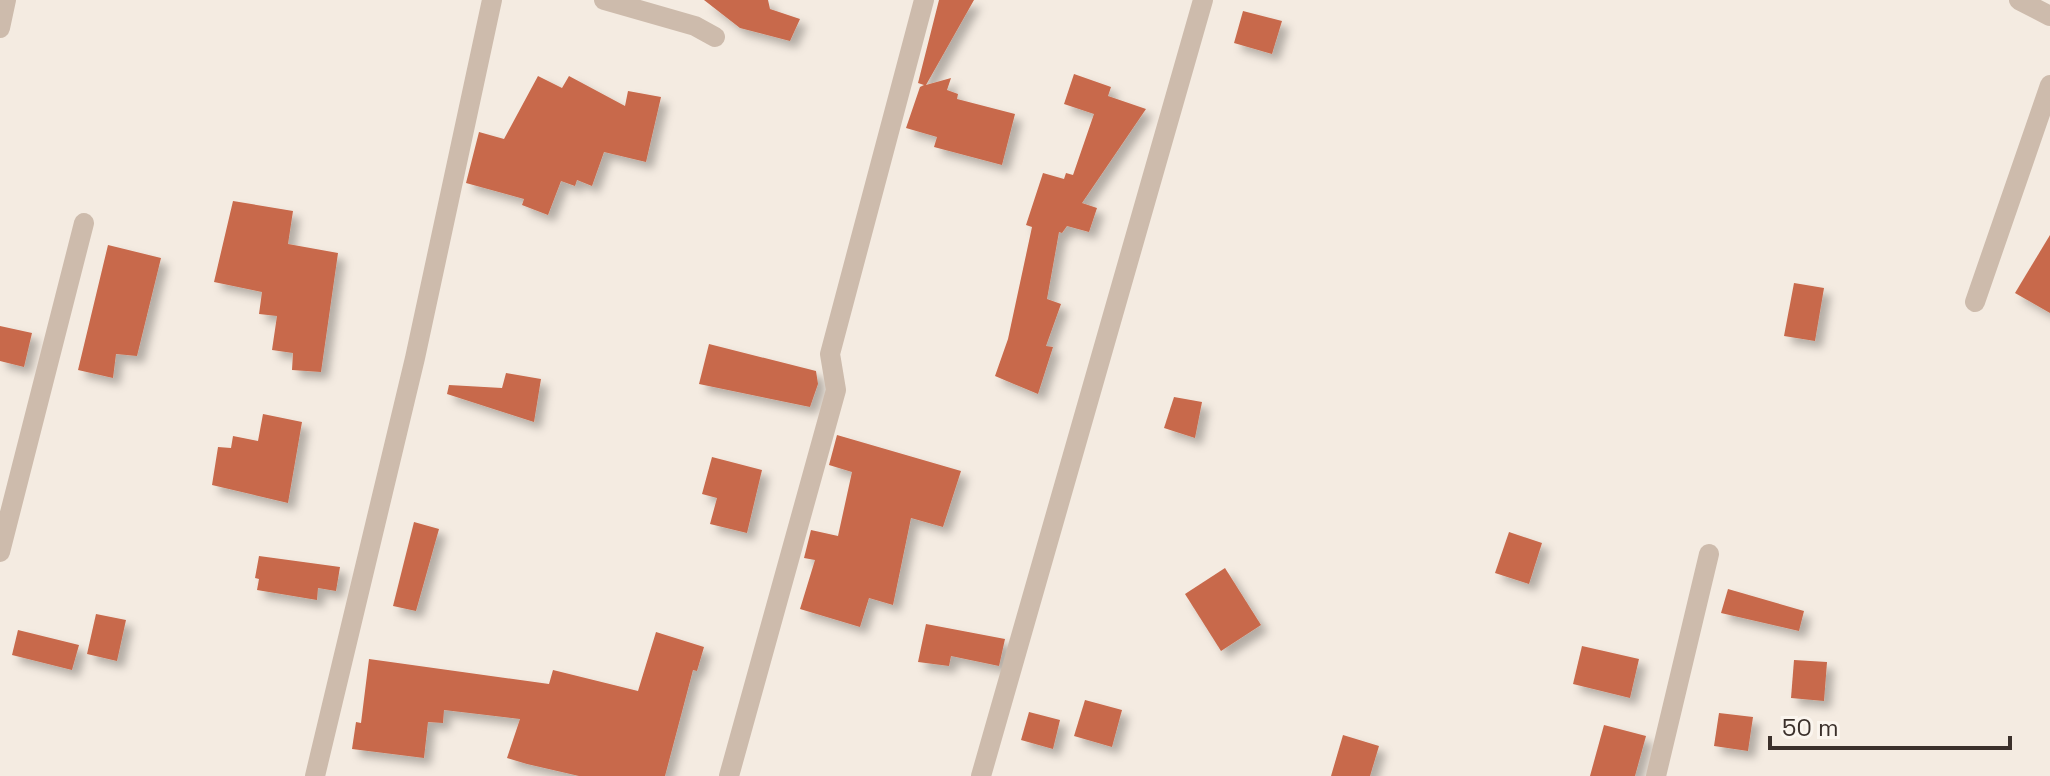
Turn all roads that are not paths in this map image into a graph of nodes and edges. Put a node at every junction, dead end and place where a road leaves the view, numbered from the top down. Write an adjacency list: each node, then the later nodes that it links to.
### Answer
1 (6, 0): 8 (street)
2 (604, 0): 9 (street)
3 (924, 0): 16 (street)
4 (1203, 0): 17 (street)
5 (2019, 0): 7 (street)
6 (493, 1): 15 (street)
7 (2050, 16)
8 (0, 28)
9 (715, 37)
10 (2050, 85): 12 (street)
11 (84, 223): 13 (street)
12 (1975, 302)
13 (0, 552)
14 (1709, 554): 18 (street)
15 (315, 776)
16 (729, 776)
17 (981, 776)
18 (1656, 776)

